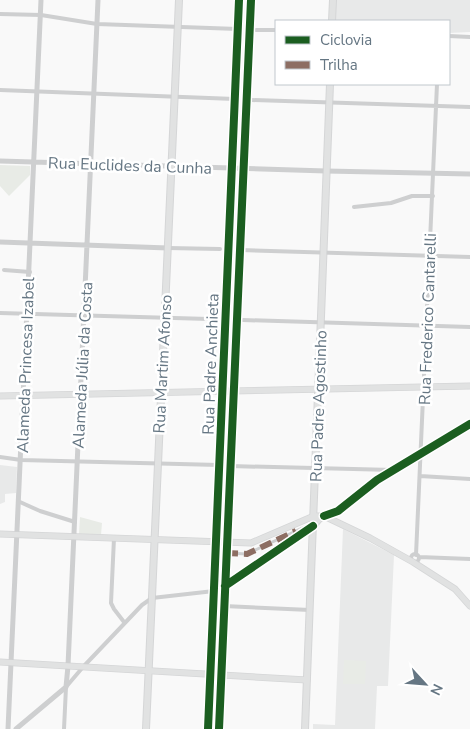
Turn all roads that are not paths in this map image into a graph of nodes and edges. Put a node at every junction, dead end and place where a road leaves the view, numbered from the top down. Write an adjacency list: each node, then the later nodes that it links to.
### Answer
1 (41, 0): 8 (street, Alameda Princesa Izabel)
2 (98, 0): 10 (street, Alameda Júlia da Costa)
3 (179, 0): 11 (main road, Rua Martim Afonso)
4 (239, 0): 12 (street, Rua Padre Anchieta)
5 (251, 0): 36 (street, Rua Padre Anchieta, bridge)
6 (332, 0): 9 (main road)
7 (0, 14): 8 (street)
8 (41, 15): 10 (street); 20 (street, Alameda Princesa Izabel)
9 (332, 20)
10 (97, 24): 11 (street); 21 (street, Alameda Júlia da Costa)
11 (178, 27): 12 (street); 22 (main road, Rua Martim Afonso)
12 (238, 29): 23 (street, Rua Padre Anchieta)
13 (256, 30): 14 (street)
14 (275, 30)
15 (450, 36): 16 (street)
16 (470, 37)
17 (330, 85): 25 (main road, Rua Padre Agostinho)
18 (438, 85): 26 (street, Rua Frederico Cantarelli)
19 (0, 90): 20 (street)
20 (37, 91): 21 (street); 29 (street, Alameda Princesa Izabel)
21 (94, 94): 22 (street); 30 (street, Alameda Júlia da Costa)
22 (174, 97): 23 (street); 31 (main road, Rua Martim Afonso)
23 (235, 99): 35 (street, Rua Padre Anchieta, bridge)
24 (252, 100): 25 (street)
25 (329, 103): 26 (street); 32 (main road, Rua Padre Agostinho)
26 (436, 106): 27 (street); 33 (street, Rua Frederico Cantarelli)
27 (470, 108)
28 (0, 161): 29 (street, Rua Euclides da Cunha)
29 (34, 162): 30 (street, Rua Euclides da Cunha); 40 (street, Alameda Princesa Izabel)
30 (91, 164): 31 (street, Rua Euclides da Cunha); 41 (street, Alameda Júlia da Costa)
31 (171, 166): 32 (street, Rua Euclides da Cunha); 42 (main road, Rua Martim Afonso)
32 (326, 172): 33 (street, Rua Euclides da Cunha); 45 (main road, Rua Padre Agostinho)
33 (434, 173): 34 (street, Rua Euclides da Cunha); 37 (street, Rua Frederico Cantarelli)
34 (470, 174)
35 (231, 194): 36 (street); 62 (street, Rua Padre Anchieta)
36 (242, 194): 44 (street, Rua Padre Anchieta)
37 (433, 196): 38 (street); 46 (street, Rua Frederico Cantarelli)
38 (354, 207)
39 (0, 242): 40 (street)
40 (31, 243): 41 (street); 49 (street, Alameda Princesa Izabel)
41 (87, 245): 42 (street); 52 (street, Alameda Júlia da Costa)
42 (168, 248): 43 (street); 53 (main road, Rua Martim Afonso)
43 (220, 249)
44 (240, 250): 45 (street); 63 (street, Rua Padre Anchieta)
45 (323, 253): 46 (street); 56 (main road, Rua Padre Agostinho)
46 (430, 256): 47 (street); 57 (street, Rua Frederico Cantarelli)
47 (470, 257)
48 (4, 270): 49 (street)
49 (30, 272): 51 (street, Alameda Princesa Izabel)
50 (0, 313): 51 (street)
51 (28, 314): 52 (street); 66 (street, Alameda Princesa Izabel)
52 (84, 316): 53 (street); 65 (street, Alameda Júlia da Costa)
53 (164, 318): 54 (street); 64 (main road, Rua Martim Afonso)
54 (209, 319)
55 (243, 320): 56 (street)
56 (321, 323): 57 (street); 61 (main road, Rua Padre Agostinho)
57 (427, 326): 58 (street); 60 (street, Rua Frederico Cantarelli)
58 (470, 327)
59 (470, 386): 60 (main road)
60 (424, 387): 61 (main road); 69 (street, Rua Frederico Cantarelli)
61 (318, 389): 63 (main road); 76 (main road, Rua Padre Agostinho)
62 (222, 391): 63 (main road); 64 (main road); 74 (street, Rua Padre Anchieta)
63 (234, 391): 75 (street, Rua Padre Anchieta)
64 (161, 392): 65 (main road); 73 (main road, Rua Martim Afonso)
65 (81, 394): 66 (main road); 72 (street, Alameda Júlia da Costa)
66 (24, 395): 67 (main road); 71 (street, Alameda Princesa Izabel)
67 (0, 396)
68 (470, 424): 69 (main road)
69 (422, 452): 77 (main road); 78 (street, Rua Frederico Cantarelli)
70 (0, 457): 71 (street)
71 (21, 460): 72 (street); 80 (street, Alameda Princesa Izabel)
72 (78, 462): 73 (street); 82 (street, Alameda Júlia da Costa)
73 (158, 464): 74 (street); 88 (main road, Rua Martim Afonso)
74 (219, 465): 89 (street, Rua Padre Anchieta)
75 (230, 466): 76 (street); 90 (street, Rua Padre Anchieta)
76 (316, 468): 77 (street); 83 (main road, Rua Padre Agostinho)
77 (393, 470): 81 (main road)
78 (420, 476): 79 (street); 92 (street, Rua Frederico Cantarelli)
79 (470, 479)
80 (20, 502): 82 (street); 85 (street, Alameda Princesa Izabel)
81 (324, 516): 83 (main road); 83 (main road); 94 (main road)
82 (75, 522): 86 (street, Alameda Júlia da Costa)
83 (314, 522): 90 (main road); 91 (street); 95 (street); 100 (main road, Rua Padre Agostinho)
84 (0, 534): 85 (main road)
85 (18, 535): 86 (main road); 103 (street, Alameda Princesa Izabel)
86 (74, 537): 87 (main road); 104 (street, Alameda Júlia da Costa)
87 (114, 538): 88 (main road); 101 (street)
88 (154, 540): 89 (main road); 97 (main road, Rua Martim Afonso)
89 (216, 542): 90 (main road); 96 (street, Rua Padre Anchieta)
90 (227, 542): 91 (street, Rua Padre Anchieta)
91 (226, 553): 95 (street, Rua Padre Anchieta)
92 (418, 556): 93 (street); 94 (street, Rua Frederico Cantarelli)
93 (470, 559)
94 (413, 562): 99 (main road)
95 (225, 586): 98 (street, Rua Padre Anchieta)
96 (214, 591): 97 (street); 107 (street, Rua Padre Anchieta)
97 (152, 598): 101 (street); 106 (main road, Rua Martim Afonso)
98 (224, 606): 100 (street); 108 (street, Rua Padre Anchieta)
99 (470, 606)
100 (310, 610): 109 (main road, Rua Padre Agostinho)
101 (124, 622): 105 (street)
102 (0, 662): 103 (main road)
103 (13, 663): 104 (main road); 111 (street, Alameda Princesa Izabel)
104 (68, 666): 105 (main road); 110 (street, Alameda Júlia da Costa)
105 (83, 666): 106 (main road); 110 (street)
106 (148, 670): 107 (main road); 114 (main road, Rua Martim Afonso)
107 (210, 674): 108 (main road); 115 (street, Rua Padre Anchieta)
108 (221, 675): 109 (main road); 116 (street, Rua Padre Anchieta)
109 (307, 680): 117 (main road, Rua Padre Agostinho)
110 (66, 687): 112 (street); 113 (street, Alameda Júlia da Costa)
111 (9, 727): 112 (street)
112 (17, 728)
113 (64, 729)
114 (146, 729)
115 (208, 729)
116 (219, 729)
117 (305, 729)

